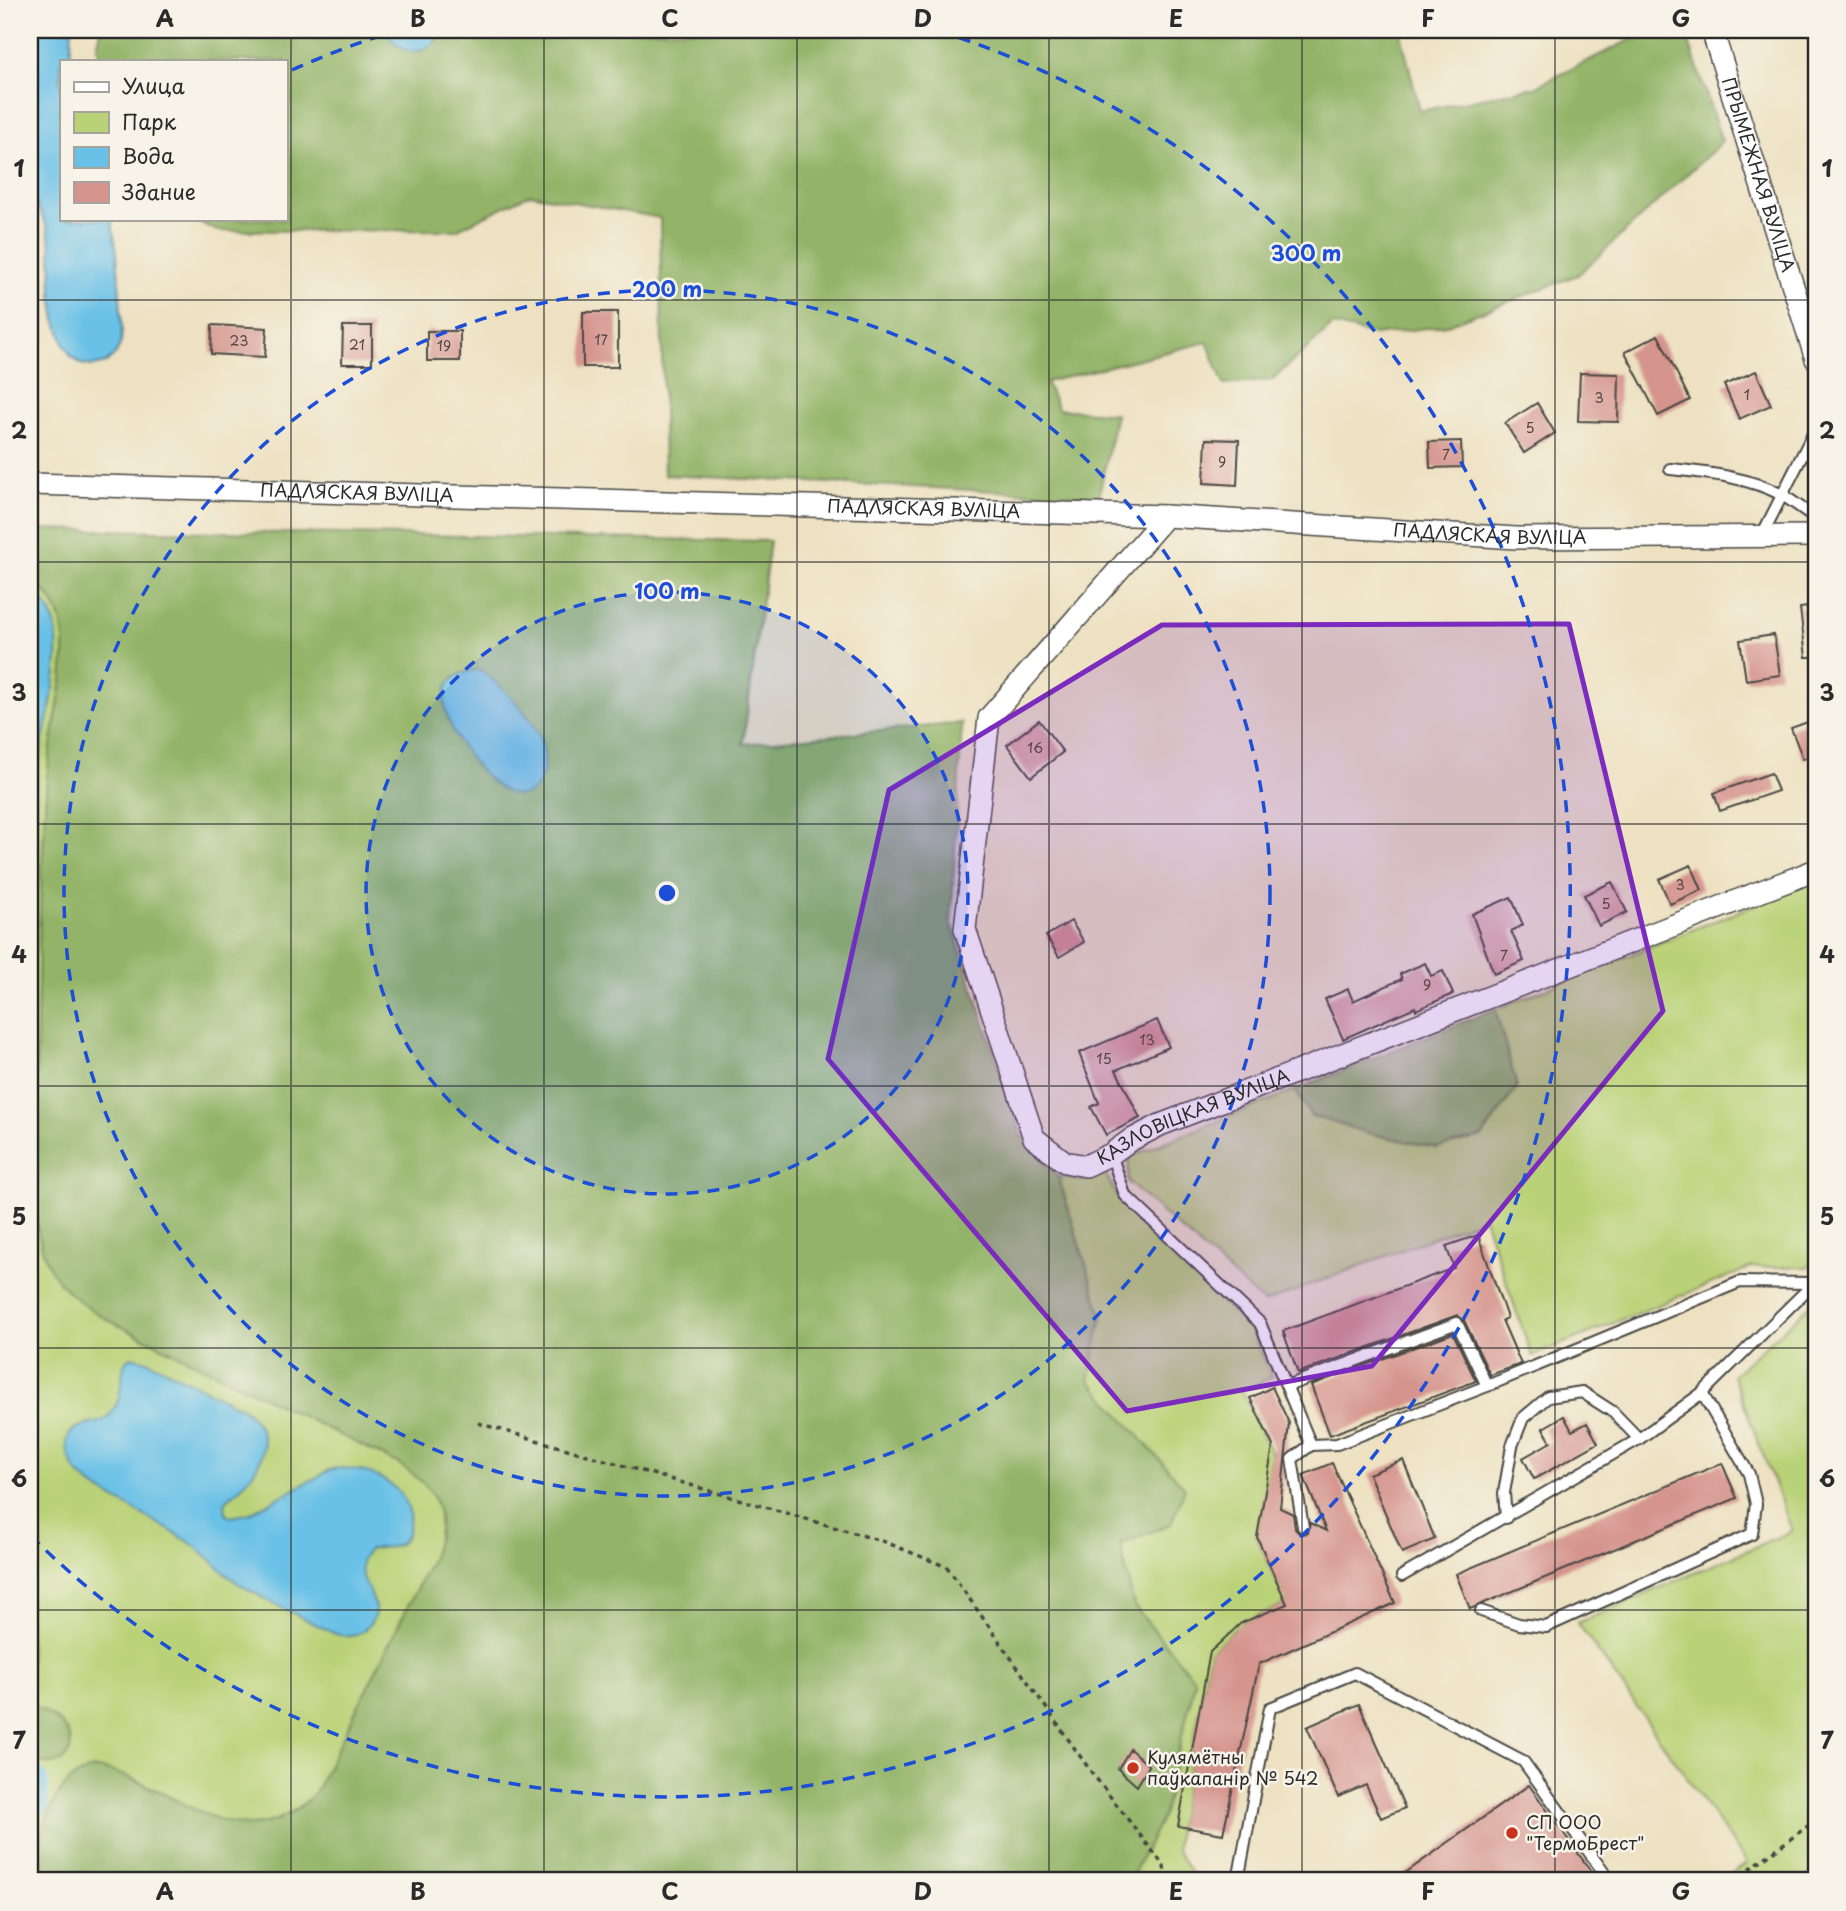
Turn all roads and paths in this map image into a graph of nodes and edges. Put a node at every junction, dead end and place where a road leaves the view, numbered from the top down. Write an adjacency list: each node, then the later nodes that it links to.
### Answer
1 (1712, 30): 2 (street, ПРЫМЕЖНАЯ ВУЛІЦА)
2 (1816, 359)
3 (1816, 428): 6 (lane)
4 (1670, 469): 6 (lane)
5 (30, 484): 7 (street, ПАДЛЯСКАЯ ВУЛІЦА)
6 (1783, 496): 8 (lane); 10 (lane)
7 (1166, 516): 10 (street, ПАДЛЯСКАЯ ВУЛІЦА); 12 (street, КАЗЛОВІЦКАЯ ВУЛІЦА)
8 (1816, 518)
9 (1816, 536): 10 (street, ПАДЛЯСКАЯ ВУЛІЦА)
10 (1761, 537)
11 (1816, 870): 12 (street, КАЗЛОВІЦКАЯ ВУЛІЦА)
12 (1111, 1154): 14 (lane)
13 (1815, 1282): 15 (lane); 16 (lane)
14 (1287, 1386): 15 (lane); 19 (lane)
15 (1487, 1387): 19 (lane)
16 (1702, 1393): 18 (lane); 23 (lane)
17 (478, 1423): 25 (path)
18 (1639, 1439): 20 (lane); 20 (lane)
19 (1311, 1446): 21 (lane)
20 (1506, 1518): 22 (lane)
21 (1303, 1527)
22 (1402, 1576)
23 (1481, 1611)
24 (1816, 1822): 28 (path)
25 (1166, 1881)
26 (1238, 1881): 27 (lane)
27 (1610, 1881)
28 (1733, 1881)

